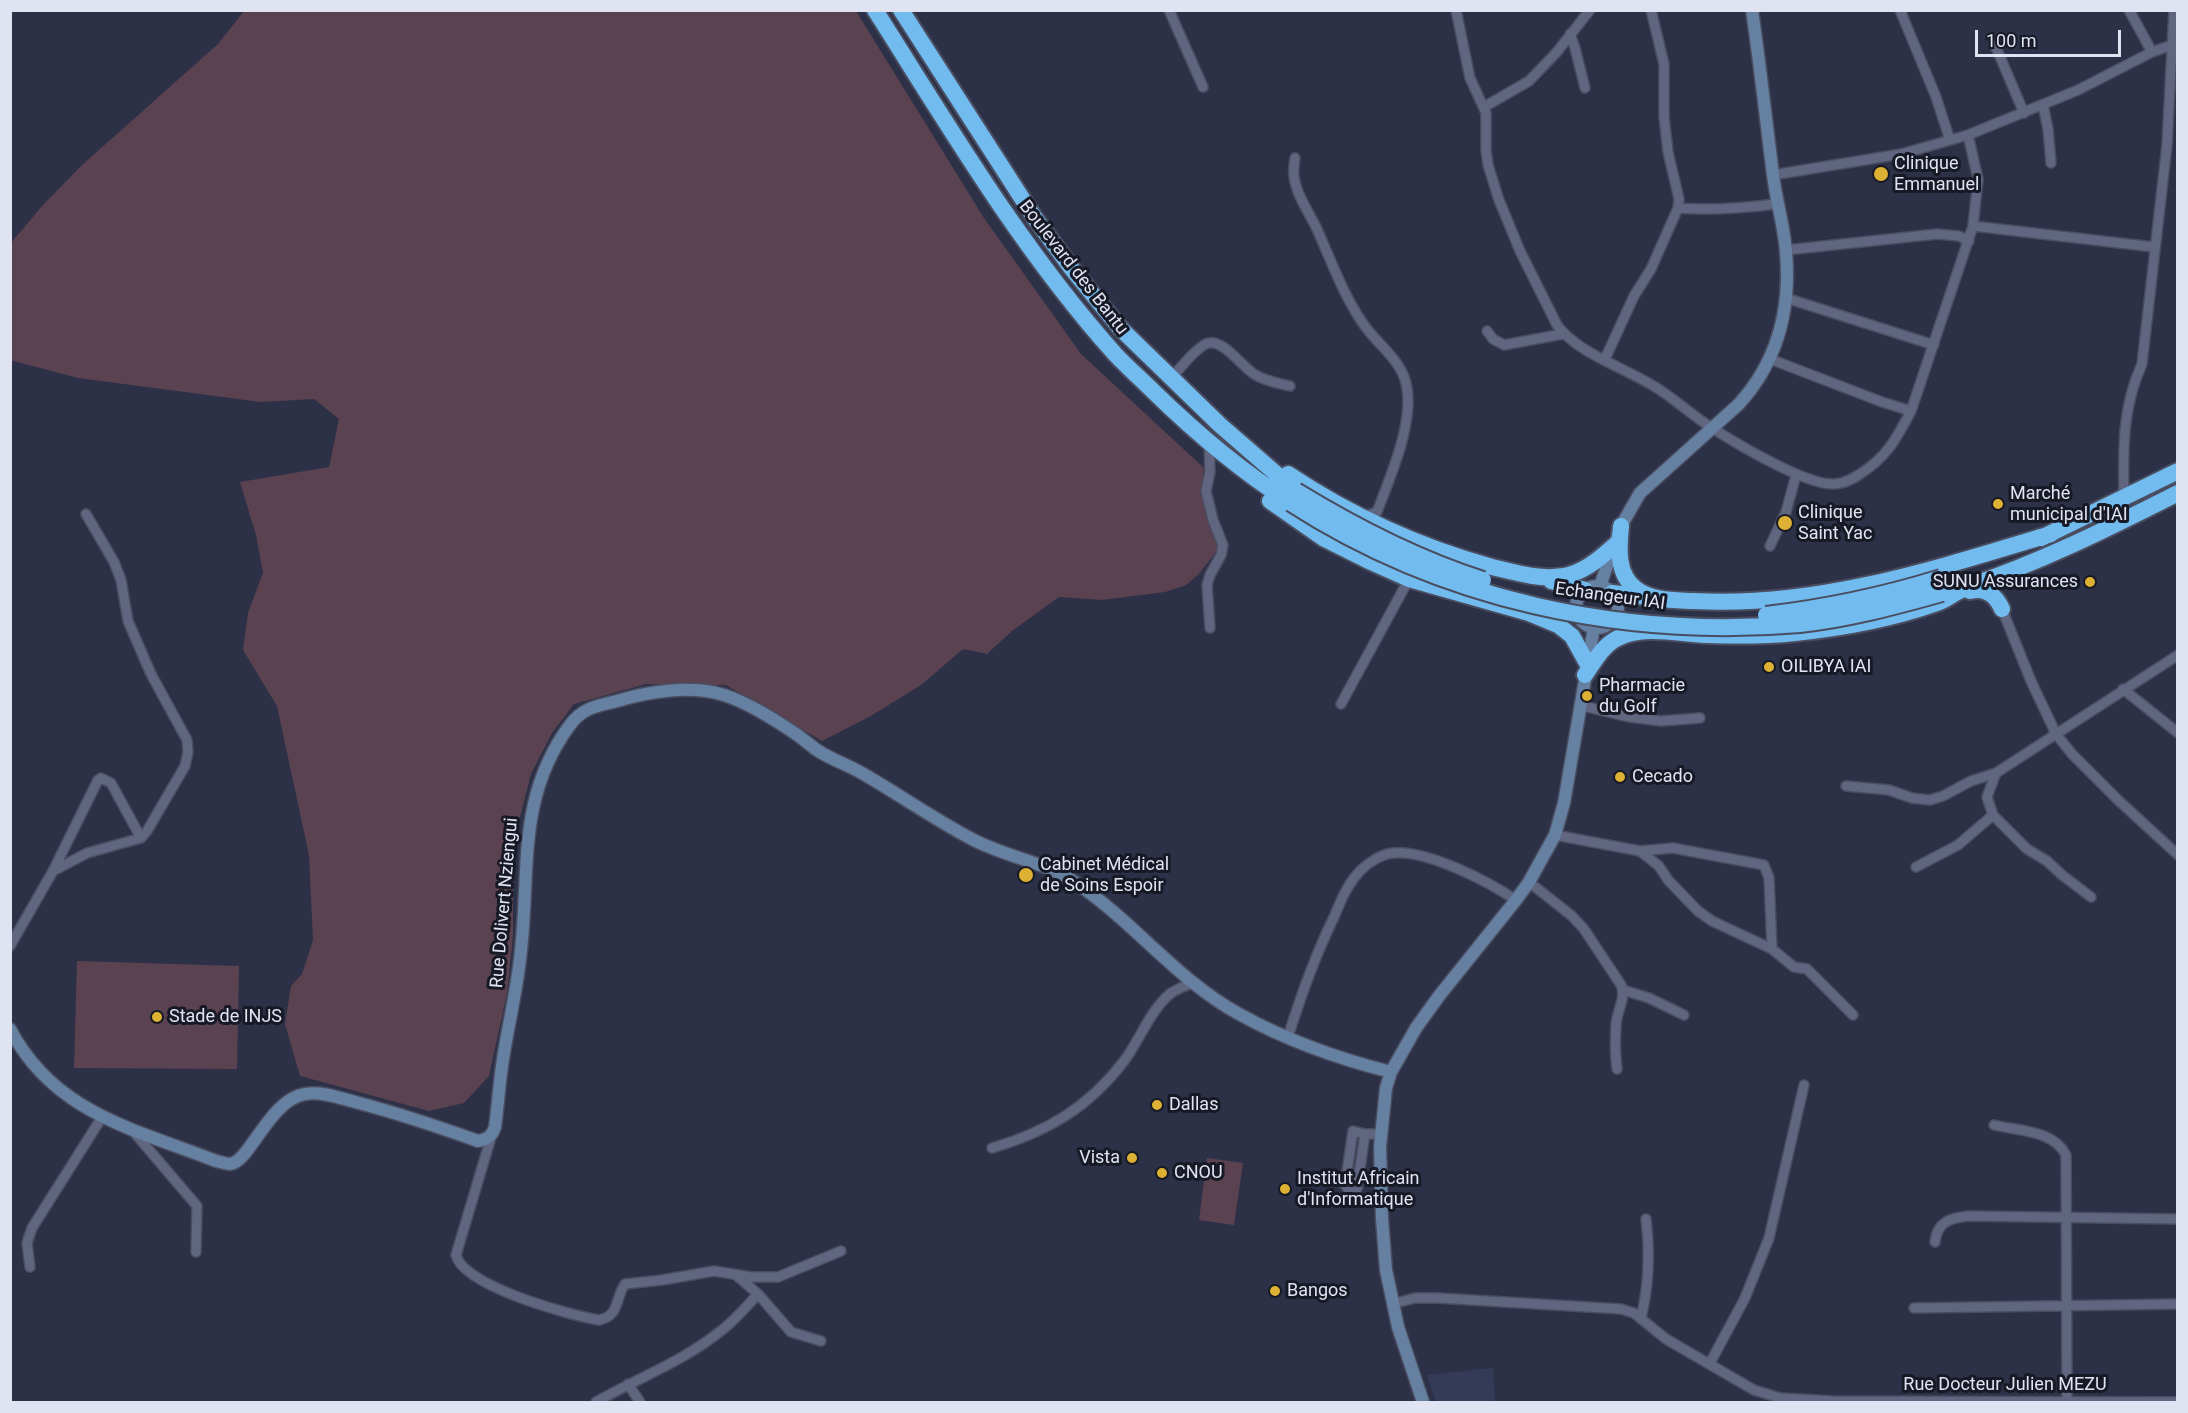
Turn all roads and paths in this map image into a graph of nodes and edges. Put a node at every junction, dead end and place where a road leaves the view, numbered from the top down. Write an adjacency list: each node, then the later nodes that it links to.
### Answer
1 (875, 10): 42 (highway, Boulevard des Bantu)
2 (902, 10): 37 (highway, Boulevard des Bantu)
3 (1169, 10): 15 (street)
4 (1456, 10): 18 (street)
5 (1590, 10): 11 (street)
6 (1651, 10): 26 (street)
7 (1752, 10): 24 (street)
8 (1900, 10): 21 (street)
9 (2129, 10): 14 (street)
10 (2174, 10): 12 (street)
11 (1570, 34): 16 (street); 18 (street)
12 (2175, 44): 14 (street); 29 (street)
13 (1995, 45): 19 (street)
14 (2152, 52): 17 (street)
15 (1203, 87)
16 (1585, 88)
17 (2043, 105): 19 (street); 23 (street)
18 (1484, 107): 33 (street)
19 (2024, 112): 20 (street)
20 (1968, 135): 21 (street); 27 (street)
21 (1950, 140): 24 (street)
22 (1295, 158): 49 (street)
23 (2051, 163)
24 (1773, 175): 25 (street)
25 (1776, 204): 26 (street); 30 (street)
26 (1678, 208): 35 (street)
27 (1973, 226): 28 (street); 29 (street)
28 (1969, 242): 30 (street); 34 (street)
29 (2154, 247): 47 (street)
30 (1786, 250): 31 (street)
31 (1786, 298): 34 (street); 36 (street)
32 (1487, 331): 33 (street)
33 (1563, 334): 35 (street)
34 (1934, 345): 39 (street)
35 (1605, 359): 41 (street)
36 (1770, 359): 39 (street); 41 (street)
37 (1170, 379): 38 (street); 40 (highway, Boulevard des Bantu)
38 (1290, 386)
39 (1911, 411): 44 (street)
40 (1220, 425): 46 (highway, Boulevard des Bantu); 49 (highway)
41 (1712, 428): 44 (street); 50 (street)
42 (1209, 443): 46 (highway, Boulevard des Bantu); 55 (highway); 63 (street)
43 (2178, 471): 47 (highway)
44 (1796, 475): 52 (street)
45 (2178, 493): 56 (highway)
46 (1293, 497): 58 (highway, Echangeur IAI, bridge)
47 (2124, 498): 51 (highway)
48 (86, 514): 77 (street)
49 (1363, 517): 54 (highway)
50 (1622, 526): 53 (street); 59 (highway)
51 (2051, 534): 58 (highway); 59 (highway)
52 (1770, 546)
53 (1613, 551): 54 (highway); 57 (street)
54 (1535, 577): 57 (highway)
55 (1409, 579): 61 (highway); 68 (street)
56 (1972, 588): 58 (highway); 60 (highway)
57 (1599, 589): 59 (highway); 62 (street); 62 (street)
58 (1942, 590): 64 (highway)
59 (1651, 597)
60 (2001, 609): 72 (street)
61 (1529, 613): 62 (highway); 66 (highway)
62 (1595, 624): 64 (highway); 66 (street)
63 (1210, 628)
64 (1656, 631): 66 (highway)
65 (2178, 655): 67 (street)
66 (1588, 662): 69 (street)
67 (2123, 689): 71 (street); 72 (street)
68 (1341, 704)
69 (1579, 705): 70 (street); 76 (street)
70 (1700, 718)
71 (2178, 733)
72 (2056, 734): 73 (street); 79 (street)
73 (1996, 773): 74 (street); 75 (street)
74 (1846, 786)
75 (1994, 815): 80 (street); 83 (street)
76 (1555, 835): 78 (street); 82 (street)
77 (141, 838): 81 (street); 81 (street)
78 (1640, 851): 86 (street); 86 (street)
79 (2178, 855)
80 (1916, 867)
81 (53, 871): 85 (street)
82 (1529, 882): 84 (street); 88 (street)
83 (2091, 897)
84 (1516, 900): 92 (street); 94 (street)
85 (10, 946)
86 (1772, 950): 90 (street)
87 (1192, 983): 92 (street, Rue Dolivert Nziengui); 99 (street, Rue Dolivert Nziengui); 102 (street)
88 (1623, 990): 89 (street); 93 (street)
89 (1683, 1015)
90 (1853, 1015)
91 (10, 1029): 96 (street)
92 (1288, 1037): 94 (street, Rue Dolivert Nziengui)
93 (1617, 1069)
94 (1391, 1072): 101 (street)
95 (1804, 1085): 118 (street)
96 (102, 1117): 98 (street); 109 (street)
97 (1994, 1125): 103 (street)
98 (130, 1128): 99 (street); 108 (street)
99 (492, 1134): 110 (street)
100 (1365, 1134): 100 (street); 101 (street)
101 (1381, 1134): 113 (street)
102 (992, 1148)
103 (2066, 1218): 105 (street); 106 (street); 114 (street)
104 (1646, 1219): 116 (street)
105 (2178, 1219)
106 (1935, 1242)
107 (841, 1251): 110 (street)
108 (196, 1252)
109 (30, 1267)
110 (734, 1274): 111 (street)
111 (758, 1294): 117 (street); 119 (street)
112 (2178, 1304): 114 (street)
113 (1392, 1305): 116 (street); 123 (street)
114 (2067, 1306): 115 (street); 124 (street)
115 (1914, 1308)
116 (1641, 1317): 118 (street, Rue Docteur Julien MEZU)
117 (821, 1341)
118 (1710, 1364): 124 (street, Rue Docteur Julien MEZU)
119 (628, 1384): 121 (street); 122 (street)
120 (2178, 1401): 124 (street, Rue Docteur Julien MEZU)
121 (596, 1402)
122 (640, 1402)
123 (1423, 1402)
124 (2067, 1402)

